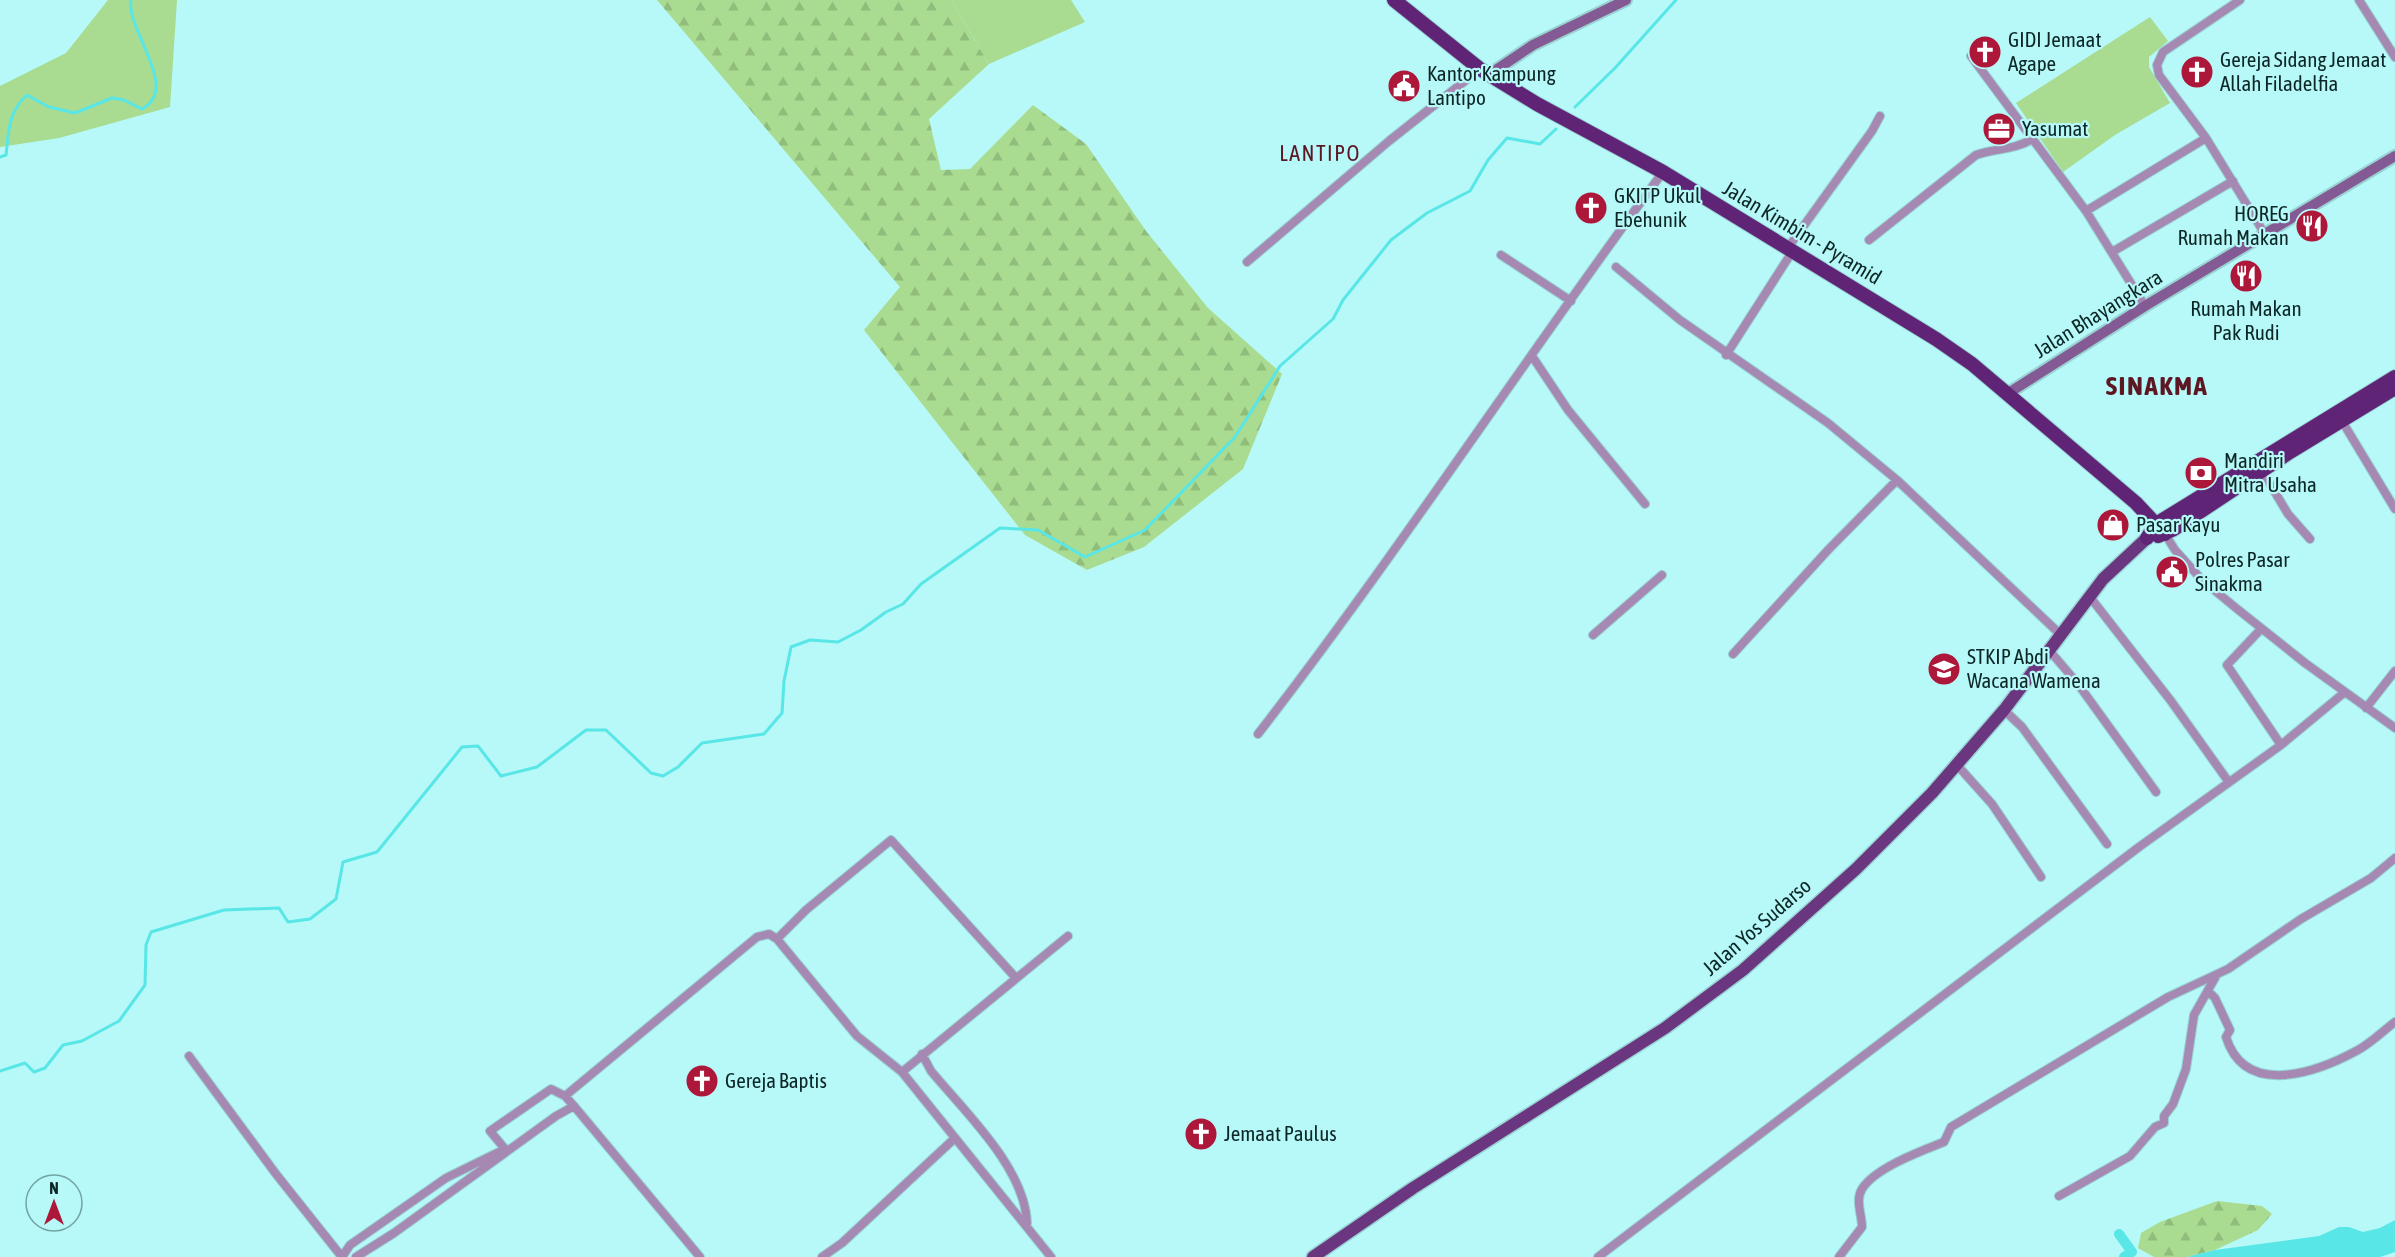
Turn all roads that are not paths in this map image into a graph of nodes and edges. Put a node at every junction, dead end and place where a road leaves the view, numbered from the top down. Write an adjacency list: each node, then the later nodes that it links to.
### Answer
1 (1394, 0): 7 (highway, Jalan Kimbim - Pyramid)
2 (1626, 0): 7 (main road)
3 (2240, 0): 9 (street)
4 (2360, 0): 6 (street)
5 (1971, 56): 10 (street)
6 (2395, 57)
7 (1485, 71): 12 (highway, Jalan Kimbim - Pyramid); 20 (street)
8 (1880, 116): 17 (street)
9 (2206, 138): 13 (street); 14 (street)
10 (2032, 139): 14 (street); 16 (street)
11 (2395, 156): 15 (main road, Jalan Bhayangkara)
12 (1662, 172): 17 (highway, Jalan Kimbim - Pyramid); 22 (street)
13 (2233, 181): 15 (street); 18 (street)
14 (2086, 211): 18 (street)
15 (2266, 236): 23 (main road, Jalan Bhayangkara)
16 (1869, 240)
17 (1790, 250): 24 (street); 28 (highway, Jalan Kimbim - Pyramid)
18 (2112, 252): 23 (street)
19 (1501, 255): 22 (street)
20 (1247, 262)
21 (1616, 267): 24 (street)
22 (1571, 301): 25 (street)
23 (2145, 306): 28 (main road, Jalan Bhayangkara)
24 (1726, 354): 31 (street)
25 (1532, 356): 32 (street); 49 (street)
26 (2395, 377): 30 (highway, Jalan Yos Sudarso)
27 (2395, 388): 29 (highway, Jalan Yos Sudarso)
28 (2007, 394): 34 (highway, Jalan Kimbim - Pyramid)
29 (2342, 421): 30 (highway, Jalan Yos Sudarso); 33 (street)
30 (2259, 467): 34 (highway, Jalan Yos Sudarso); 36 (street)
31 (1897, 480): 41 (street); 43 (street)
32 (1646, 504)
33 (2395, 509)
34 (2161, 529): 35 (highway, Jalan Yos Sudarso); 39 (street)
35 (2147, 538): 38 (main road, Jalan Yos Sudarso)
36 (2310, 539)
37 (1662, 575): 40 (street)
38 (2090, 597): 41 (main road, Jalan Yos Sudarso); 52 (street)
39 (2261, 630): 45 (street); 50 (street)
40 (1593, 635)
41 (2061, 635): 42 (main road, Jalan Yos Sudarso)
42 (2049, 650): 47 (main road, Jalan Yos Sudarso); 53 (street)
43 (1732, 654)
44 (2395, 671): 46 (street)
45 (2345, 692): 46 (street); 50 (street)
46 (2366, 708): 48 (street)
47 (2004, 710): 51 (main road, Jalan Yos Sudarso); 54 (street)
48 (2395, 728)
49 (1258, 734)
50 (2281, 745): 52 (street)
51 (1957, 765): 56 (street); 76 (main road, Jalan Yos Sudarso)
52 (2228, 781): 77 (street)
53 (2156, 792)
54 (2107, 844)
55 (2395, 858): 59 (street)
56 (2041, 877)
57 (1068, 936): 60 (street)
58 (777, 939): 60 (street); 65 (street); 66 (street)
59 (2216, 976): 61 (street); 78 (street)
60 (1016, 977): 63 (street)
61 (2208, 991): 62 (street); 69 (street)
62 (2395, 1022)
63 (922, 1054): 65 (street); 70 (street)
64 (189, 1056): 71 (street)
65 (902, 1072): 68 (street)
66 (565, 1096): 67 (street); 71 (street)
67 (574, 1106): 72 (street); 73 (street)
68 (955, 1138): 70 (street); 74 (street)
69 (2059, 1196)
70 (1027, 1225): 75 (street)
71 (342, 1257)
72 (356, 1257)
73 (700, 1257)
74 (822, 1257)
75 (1051, 1257)
76 (1313, 1257)
77 (1598, 1257)
78 (1839, 1257)

